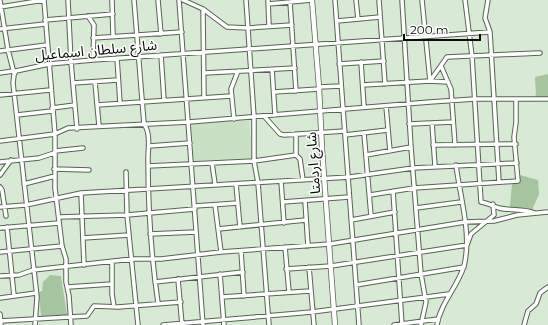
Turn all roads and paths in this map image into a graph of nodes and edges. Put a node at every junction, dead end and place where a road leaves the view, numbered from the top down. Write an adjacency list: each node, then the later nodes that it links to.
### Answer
1 (44, 0): 20 (street); 28 (street)
2 (68, 0): 24 (street)
3 (112, 0): 22 (street)
4 (134, 0): 37 (street)
5 (158, 0): 36 (street)
6 (179, 0): 33 (street)
7 (183, 0): 21 (street)
8 (246, 0): 31 (street)
9 (312, 0): 19 (street); 44 (main road, شارع اردمتا)
10 (335, 0): 27 (street)
11 (356, 0): 26 (street)
12 (379, 0): 25 (street)
13 (402, 0): 41 (street)
14 (422, 0): 39 (street)
15 (465, 0): 35 (street)
16 (488, 0): 34 (street)
17 (0, 2): 20 (street)
18 (268, 2): 19 (street); 30 (street)
19 (290, 2): 29 (street)
20 (0, 7): 32 (street)
21 (203, 9): 31 (street); 50 (street)
22 (113, 14): 23 (street); 38 (street)
23 (88, 16): 24 (street); 40 (street)
24 (70, 17): 28 (street); 60 (street)
25 (380, 17): 26 (street); 42 (street)
26 (358, 19): 27 (street)
27 (337, 21): 43 (street)
28 (45, 22): 32 (street); 45 (street)
29 (292, 25): 30 (street); 46 (street)
30 (269, 26): 31 (street)
31 (248, 28): 47 (street)
32 (2, 29): 48 (street)
33 (182, 32): 36 (street); 52 (street)
34 (490, 32): 35 (street, شارع سلطان اسماعيل); 54 (street)
35 (470, 33): 39 (street, شارع سلطان اسماعيل); 55 (street)
36 (161, 34): 37 (street)
37 (136, 35): 38 (street); 56 (street)
38 (113, 36): 40 (street)
39 (426, 37): 41 (street, شارع سلطان اسماعيل); 73 (street)
40 (93, 38): 58 (street)
41 (404, 38): 42 (street, شارع سلطان اسماعيل); 75 (street)
42 (381, 40): 43 (street, شارع سلطان اسماعيل); 59 (street)
43 (338, 42): 44 (street, شارع سلطان اسماعيل); 63 (street)
44 (314, 44): 46 (street, شارع سلطان اسماعيل); 81 (main road, شارع اردمتا)
45 (47, 45): 48 (street); 62 (street)
46 (294, 46): 47 (street, شارع سلطان اسماعيل); 65 (street)
47 (249, 49): 50 (street, شارع سلطان اسماعيل); 68 (street)
48 (8, 50): 49 (street); 69 (street)
49 (0, 51)
50 (204, 52): 52 (street, شارع سلطان اسماعيل); 71 (street)
51 (540, 53): 54 (street)
52 (183, 54): 53 (street, شارع سلطان اسماعيل); 89 (street)
53 (161, 55): 56 (street, شارع سلطان اسماعيل); 94 (street)
54 (491, 55): 55 (street); 91 (street)
55 (472, 56): 64 (street); 90 (street)
56 (137, 57): 57 (street, شارع سلطان اسماعيل); 96 (street)
57 (117, 58): 58 (street, شارع سلطان اسماعيل); 72 (street)
58 (93, 60): 60 (street, شارع سلطان اسماعيل)
59 (384, 61): 61 (street); 78 (street)
60 (71, 62): 62 (street, شارع سلطان اسماعيل); 77 (street)
61 (361, 62): 63 (street); 80 (street)
62 (49, 64): 69 (street, شارع سلطان اسماعيل); 82 (street)
63 (339, 64): 79 (street)
64 (441, 66): 73 (street); 76 (street)
65 (295, 68): 66 (street); 83 (street)
66 (272, 70): 68 (street); 84 (street)
67 (238, 71): 68 (street); 71 (street); 87 (street)
68 (251, 71): 109 (street)
69 (14, 72): 70 (street, شارع سلطان اسماعيل); 85 (street)
70 (0, 73)
71 (205, 73): 88 (street)
72 (118, 80): 74 (street); 97 (street)
73 (430, 81): 75 (street); 76 (street)
74 (95, 82): 77 (street); 100 (street)
75 (408, 82): 78 (street); 98 (street)
76 (448, 82): 95 (street)
77 (73, 83): 99 (street)
78 (385, 84): 80 (street)
79 (341, 86): 81 (street); 103 (street)
80 (363, 86): 102 (street)
81 (319, 88): 83 (street); 105 (main road, شارع اردمتا)
82 (50, 90): 85 (street); 104 (street)
83 (296, 91): 84 (street)
84 (274, 92): 107 (street)
85 (14, 93): 86 (street); 106 (street)
86 (0, 95)
87 (231, 96): 88 (street); 110 (street)
88 (204, 97): 89 (street)
89 (187, 98): 94 (street); 111 (street)
90 (475, 99): 91 (street); 95 (street); 127 (street)
91 (495, 99): 92 (street); 128 (street)
92 (516, 99): 93 (street); 129 (street)
93 (548, 99)
94 (164, 100): 96 (street)
95 (451, 100): 98 (street); 112 (street)
96 (142, 102): 97 (street); 114 (street)
97 (120, 103): 100 (street)
98 (409, 104): 101 (street); 115 (street)
99 (75, 105): 104 (street); 117 (street)
100 (97, 105): 116 (street)
101 (386, 106): 102 (street); 118 (street)
102 (364, 107): 103 (street)
103 (343, 109): 105 (street); 120 (street)
104 (52, 110): 106 (street); 122 (street)
105 (320, 111): 107 (street); 119 (main road, شارع اردمتا)
106 (16, 115): 124 (street)
107 (275, 115): 108 (street)
108 (264, 116): 109 (street); 123 (street)
109 (254, 117): 110 (street); 141 (street)
110 (234, 119): 111 (street)
111 (189, 122): 114 (street); 126 (street)
112 (453, 122): 113 (street); 131 (street)
113 (432, 123): 115 (street); 130 (street)
114 (144, 124): 116 (street); 132 (street)
115 (409, 124): 133 (street)
116 (99, 126): 117 (street)
117 (77, 129): 122 (street)
118 (388, 130): 121 (street); 135 (street)
119 (321, 133): 120 (street); 123 (street); 159 (main road, شارع اردمتا)
120 (345, 133): 121 (street); 158 (street)
121 (364, 133): 138 (street)
122 (55, 134): 124 (street); 136 (street)
123 (296, 134): 137 (street)
124 (19, 138): 125 (street); 139 (street)
125 (0, 141)
126 (190, 143): 132 (street); 146 (street)
127 (477, 144): 128 (street); 131 (street); 147 (street)
128 (495, 144): 129 (street); 144 (street)
129 (516, 144): 145 (street)
130 (433, 145): 131 (street); 150 (street)
131 (455, 145)
132 (149, 146): 149 (street)
133 (411, 147): 135 (street); 151 (street)
134 (83, 148): 136 (street)
135 (390, 151): 138 (street)
136 (55, 152): 139 (street); 152 (street)
137 (296, 155): 141 (street); 160 (street)
138 (366, 155): 156 (street)
139 (22, 158): 140 (street); 165 (street)
140 (11, 160): 142 (street); 155 (street)
141 (254, 160): 143 (street); 162 (street)
142 (0, 162)
143 (212, 163): 146 (street); 166 (street)
144 (497, 163): 145 (street); 147 (street); 163 (street)
145 (517, 163): 163 (street)
146 (192, 164): 149 (street); 169 (street)
147 (478, 164): 148 (street); 164 (street)
148 (456, 165): 150 (street); 168 (street)
149 (148, 166): 171 (street)
150 (435, 166): 151 (street)
151 (413, 168): 156 (street); 172 (street)
152 (54, 169): 153 (street); 157 (street)
153 (89, 170)
154 (126, 172): 173 (street)
155 (0, 175)
156 (368, 175): 158 (street); 176 (street)
157 (55, 176): 165 (street); 178 (street)
158 (348, 177): 159 (street); 177 (street)
159 (324, 178): 160 (street); 179 (main road, شارع اردمتا)
160 (303, 180): 161 (street)
161 (281, 181): 162 (street); 181 (street)
162 (258, 182): 167 (street); 206 (street)
163 (499, 182): 164 (street)
164 (479, 183): 168 (street); 184 (street)
165 (24, 184): 185 (street)
166 (215, 184): 167 (street); 169 (street)
167 (236, 184): 183 (street)
168 (458, 184): 172 (street); 182 (street)
169 (193, 186): 171 (street); 188 (street)
170 (0, 187): 187 (street)
171 (149, 188): 173 (street); 192 (street)
172 (414, 188): 174 (street); 189 (street)
173 (126, 189): 175 (street); 194 (street)
174 (393, 191): 176 (street); 190 (street)
175 (81, 193): 178 (street); 196 (street)
176 (370, 195): 197 (street)
177 (349, 197): 179 (street); 200 (street)
178 (56, 198): 185 (street); 198 (street)
179 (327, 199): 180 (street); 218 (main road, شارع اردمتا)
180 (305, 201): 181 (street); 199 (street)
181 (282, 202): 204 (street)
182 (461, 202): 189 (street); 202 (street)
183 (238, 203): 186 (street); 208 (street)
184 (493, 204): 193 (street); 201 (street)
185 (26, 205): 187 (street); 205 (street)
186 (215, 205): 188 (street); 210 (street)
187 (2, 207): 195 (street)
188 (195, 207): 192 (street); 212 (street)
189 (416, 208): 211 (street)
190 (395, 212): 197 (street); 214 (street)
191 (548, 212): 193 (street)
192 (149, 213): 194 (street); 213 (street)
193 (536, 213): 201 (street)
194 (127, 215): 196 (street); 215 (street)
195 (6, 216)
196 (82, 216): 198 (street); 216 (street)
197 (371, 216): 200 (street)
198 (59, 217): 203 (street)
199 (306, 220): 204 (street); 221 (street)
200 (351, 220): 217 (street)
201 (488, 221): 202 (street); 219 (street)
202 (465, 222): 211 (street); 219 (street)
203 (59, 223): 205 (street); 220 (street)
204 (284, 223): 206 (street)
205 (28, 225): 207 (street); 223 (street)
206 (261, 225): 208 (street); 224 (street)
207 (7, 227): 209 (street); 225 (street)
208 (240, 227): 210 (street)
209 (0, 228)
210 (218, 229): 228 (street)
211 (418, 230): 214 (street); 229 (street)
212 (196, 232): 213 (street); 230 (street)
213 (150, 234): 232 (street)
214 (396, 234): 217 (street); 231 (street)
215 (129, 235): 216 (street); 233 (street)
216 (83, 238): 236 (street)
217 (353, 241): 218 (street); 235 (street)
218 (330, 244): 221 (street); 237 (main road, شارع اردمتا)
219 (467, 245): 229 (street); 240 (street)
220 (62, 246): 223 (street); 238 (street)
221 (308, 246): 222 (street)
222 (284, 247): 224 (street); 241 (street)
223 (31, 249): 225 (street); 242 (street)
224 (263, 249): 226 (street); 259 (street)
225 (10, 251): 227 (street); 246 (street)
226 (241, 251): 228 (street); 243 (street)
227 (0, 252)
228 (221, 252): 230 (street)
229 (420, 253): 231 (street); 245 (street)
230 (198, 254): 232 (street); 248 (street)
231 (398, 256): 235 (street); 249 (street)
232 (152, 258): 233 (street); 251 (street)
233 (132, 259): 234 (street); 269 (street)
234 (112, 262): 236 (street); 252 (street)
235 (354, 262): 237 (street); 253 (street)
236 (84, 265): 238 (street)
237 (331, 266): 239 (street); 272 (main road, شارع اردمتا)
238 (65, 267): 242 (street); 254 (street)
239 (309, 267): 241 (street); 256 (street)
240 (464, 267): 245 (street); 260 (street)
241 (286, 269): 257 (street)
242 (33, 270): 246 (street); 258 (street)
243 (243, 272): 244 (street); 262 (street)
244 (220, 274): 248 (street); 265 (street)
245 (421, 274): 249 (street); 263 (street)
246 (12, 275): 247 (street); 261 (street)
247 (0, 276)
248 (200, 276): 250 (street); 282 (street)
249 (399, 278): 253 (street); 266 (street)
250 (178, 279): 251 (street); 267 (street)
251 (155, 282): 268 (street)
252 (112, 284): 254 (street); 270 (street)
253 (356, 285): 271 (street)
254 (68, 287): 275 (street)
255 (548, 287): 297 (street)
256 (310, 290): 257 (street); 273 (street)
257 (289, 292): 259 (street)
258 (36, 293): 261 (street); 277 (street)
259 (266, 294): 262 (street); 276 (street)
260 (449, 294): 263 (street); 278 (street)
261 (14, 296): 264 (street)
262 (244, 296): 265 (street)
263 (425, 297): 266 (street); 280 (street)
264 (0, 298)
265 (222, 298): 279 (street)
266 (400, 301): 271 (street); 284 (street)
267 (181, 302): 268 (street); 283 (street)
268 (158, 303): 269 (street)
269 (135, 306): 270 (street); 287 (street)
270 (114, 307): 275 (street)
271 (358, 307): 272 (street); 293 (street)
272 (334, 309): 273 (street); 292 (main road, شارع اردمتا)
273 (312, 312): 276 (street); 291 (street)
274 (0, 314): 281 (street)
275 (70, 316): 277 (street); 286 (street)
276 (268, 316): 279 (street); 290 (street)
277 (36, 319): 281 (street); 285 (street)
278 (438, 319): 280 (street); 296 (street)
279 (224, 320): 282 (street); 289 (street)
280 (422, 320): 284 (street); 295 (street)
281 (1, 322)
282 (203, 323): 283 (street)
283 (182, 324): 288 (street)
284 (402, 324): 294 (street)
285 (35, 325)
286 (71, 325)
287 (138, 325)
288 (163, 325)
289 (224, 325)
290 (269, 325)
291 (314, 325)
292 (335, 325)
293 (359, 325)
294 (394, 325)
295 (422, 325)
296 (437, 325)
297 (524, 325)

